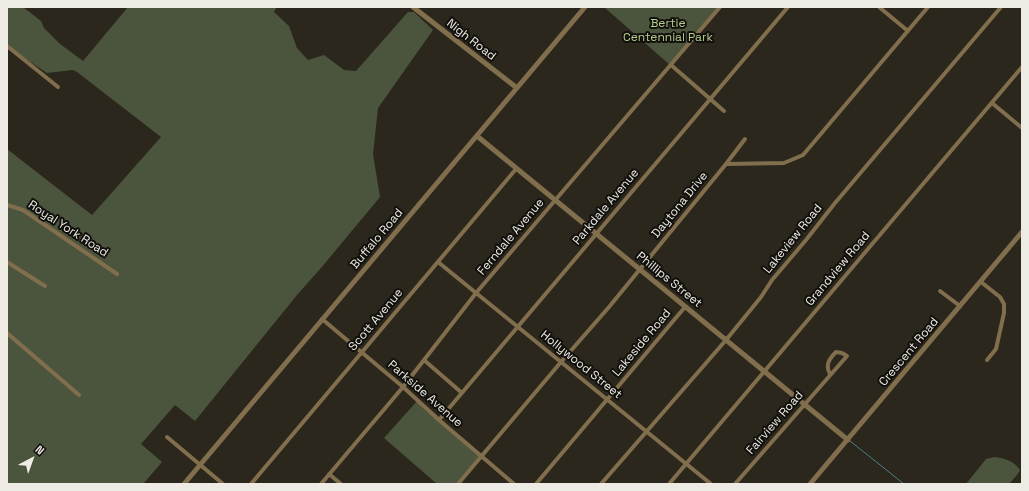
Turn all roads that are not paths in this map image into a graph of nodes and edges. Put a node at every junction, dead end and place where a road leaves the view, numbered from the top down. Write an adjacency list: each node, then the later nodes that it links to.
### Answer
1 (412, 7): 13 (street, Nigh Road)
2 (585, 7): 13 (street, Buffalo Road)
3 (720, 7): 10 (street, Ferndale Avenue)
4 (788, 7): 14 (street, Parkdale Avenue)
5 (879, 7): 8 (street)
6 (928, 7): 8 (street)
7 (1001, 7): 39 (street, Lakeview Road)
8 (908, 31): 20 (street)
9 (7, 46): 12 (street)
10 (671, 65): 14 (street); 22 (street, Ferndale Avenue)
11 (1022, 68): 15 (street, Grandview Road)
12 (58, 87)
13 (517, 88): 18 (street, Buffalo Road)
14 (710, 98): 16 (street); 25 (street, Parkdale Avenue)
15 (992, 103): 17 (street); 44 (street, Grandview Road)
16 (724, 111)
17 (1022, 128)
18 (477, 136): 21 (street, Phillips Street); 36 (street, Buffalo Road)
19 (745, 139): 20 (street, Daytona Drive)
20 (726, 164): 28 (street, Daytona Drive)
21 (516, 169): 22 (street, Phillips Street); 27 (street, Scott Avenue)
22 (555, 200): 25 (street, Phillips Street); 33 (street, Ferndale Avenue)
23 (7, 205): 29 (street, Royal York Road)
24 (1022, 232): 30 (street, Crescent Road)
25 (596, 234): 28 (street, Phillips Street); 37 (street, Parkdale Avenue)
26 (7, 262): 31 (street)
27 (438, 262): 33 (street, Hollywood Street); 40 (street, Scott Avenue)
28 (640, 270): 35 (street, Phillips Street); 43 (street, Daytona Drive)
29 (117, 274)
30 (981, 282): 34 (street, Crescent Road); 42 (street)
31 (45, 286)
32 (940, 291): 34 (street)
33 (476, 293): 37 (street, Hollywood Street); 41 (street, Ferndale Avenue)
34 (960, 306): 54 (street, Crescent Road)
35 (685, 307): 39 (street, Phillips Street); 49 (street, Lakeside Road)
36 (322, 319): 40 (street, Parkside Avenue); 56 (street, Buffalo Road)
37 (518, 327): 43 (street, Hollywood Street); 47 (street, Parkdale Avenue)
38 (7, 333): 48 (street)
39 (726, 340): 44 (street, Phillips Street); 52 (street, Lakeview Road)
40 (362, 353): 46 (street, Parkside Avenue); 61 (street, Scott Avenue)
41 (424, 360): 46 (street, Ferndale Avenue); 47 (street)
42 (988, 360)
43 (561, 362): 49 (street, Hollywood Street); 55 (street, Daytona Drive)
44 (764, 371): 50 (street, Phillips Street); 57 (street, Grandview Road)
45 (830, 374): 45 (street, Fairview Road); 50 (street, Fairview Road)
46 (403, 387): 51 (street, Parkside Avenue); 58 (street, Ferndale Avenue)
47 (462, 393): 51 (street, Parkdale Avenue)
48 (79, 395)
49 (608, 400): 52 (street, Hollywood Street); 66 (street, Lakeside Road)
50 (804, 404): 54 (street, Phillips Street); 70 (street, Fairview Road)
51 (439, 420): 55 (street, Parkside Avenue)
52 (646, 432): 57 (street, Hollywood Street); 67 (street, Lakeview Road)
53 (167, 437): 56 (street)
54 (849, 439): 71 (street, Crescent Road)
55 (482, 456): 64 (street, Daytona Drive); 65 (street, Parkside Avenue)
56 (200, 464): 59 (street, Buffalo Road); 60 (street)
57 (686, 464): 68 (street, Grandview Road); 69 (street, Hollywood Street)
58 (330, 474): 62 (street, Ferndale Avenue); 63 (street)
59 (184, 484)
60 (223, 484)
61 (251, 484)
62 (321, 484)
63 (341, 484)
64 (458, 484)
65 (514, 484)
66 (536, 484)
67 (601, 484)
68 (669, 484)
69 (711, 484)
70 (735, 484)
71 (810, 484)

